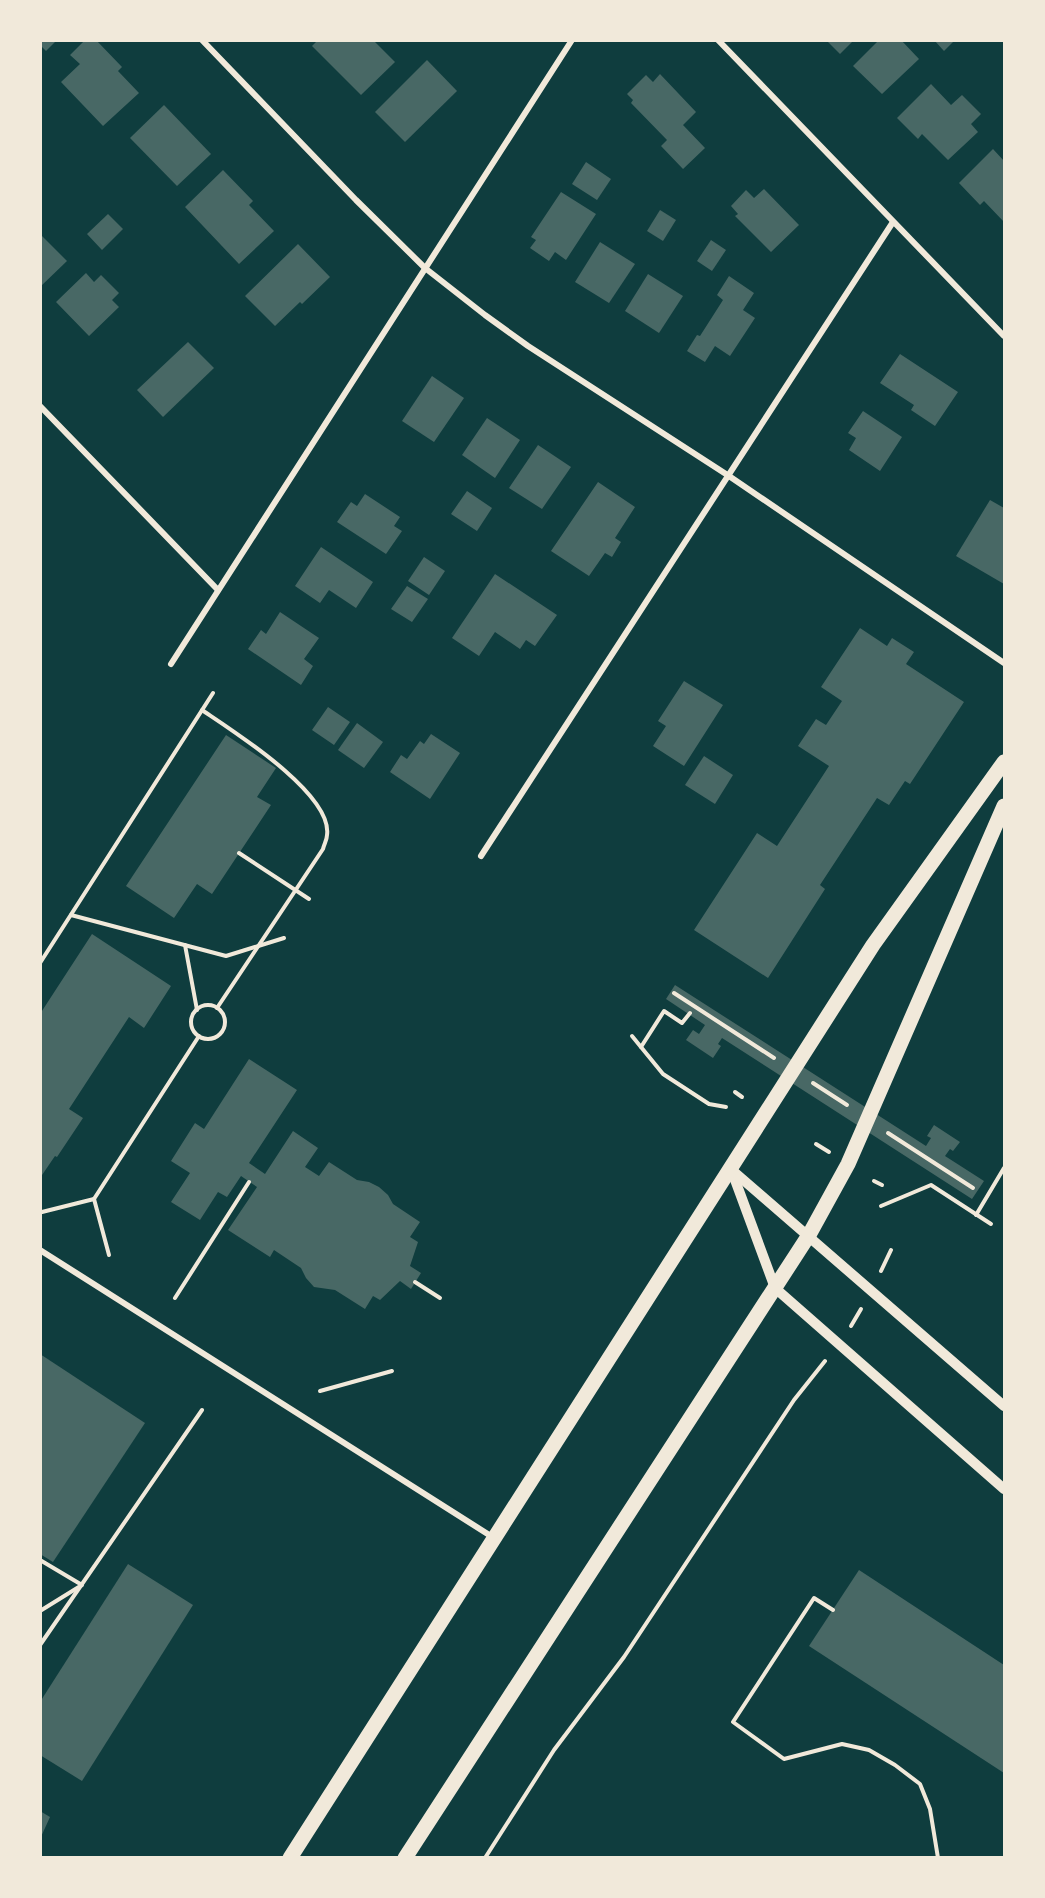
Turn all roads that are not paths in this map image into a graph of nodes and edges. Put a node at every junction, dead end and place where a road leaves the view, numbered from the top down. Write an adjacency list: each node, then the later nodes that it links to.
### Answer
1 (202, 40): 5 (street)
2 (572, 40): 5 (street)
3 (718, 40): 4 (street)
4 (893, 222): 6 (street); 8 (street)
5 (425, 268): 8 (street); 9 (street)
6 (1005, 336)
7 (40, 406): 9 (street)
8 (729, 476): 10 (street); 14 (street)
9 (218, 590): 11 (street)
10 (1005, 663)
11 (171, 664)
12 (1005, 762): 15 (main road)
13 (1005, 806): 16 (main road)
14 (481, 856)
15 (730, 1169): 16 (street); 18 (street); 21 (main road)
16 (809, 1235): 18 (main road); 19 (street)
17 (40, 1250): 21 (street)
18 (775, 1288): 20 (street); 23 (main road)
19 (1005, 1406)
20 (1005, 1489)
21 (494, 1538): 22 (main road)
22 (290, 1857)
23 (405, 1857)

